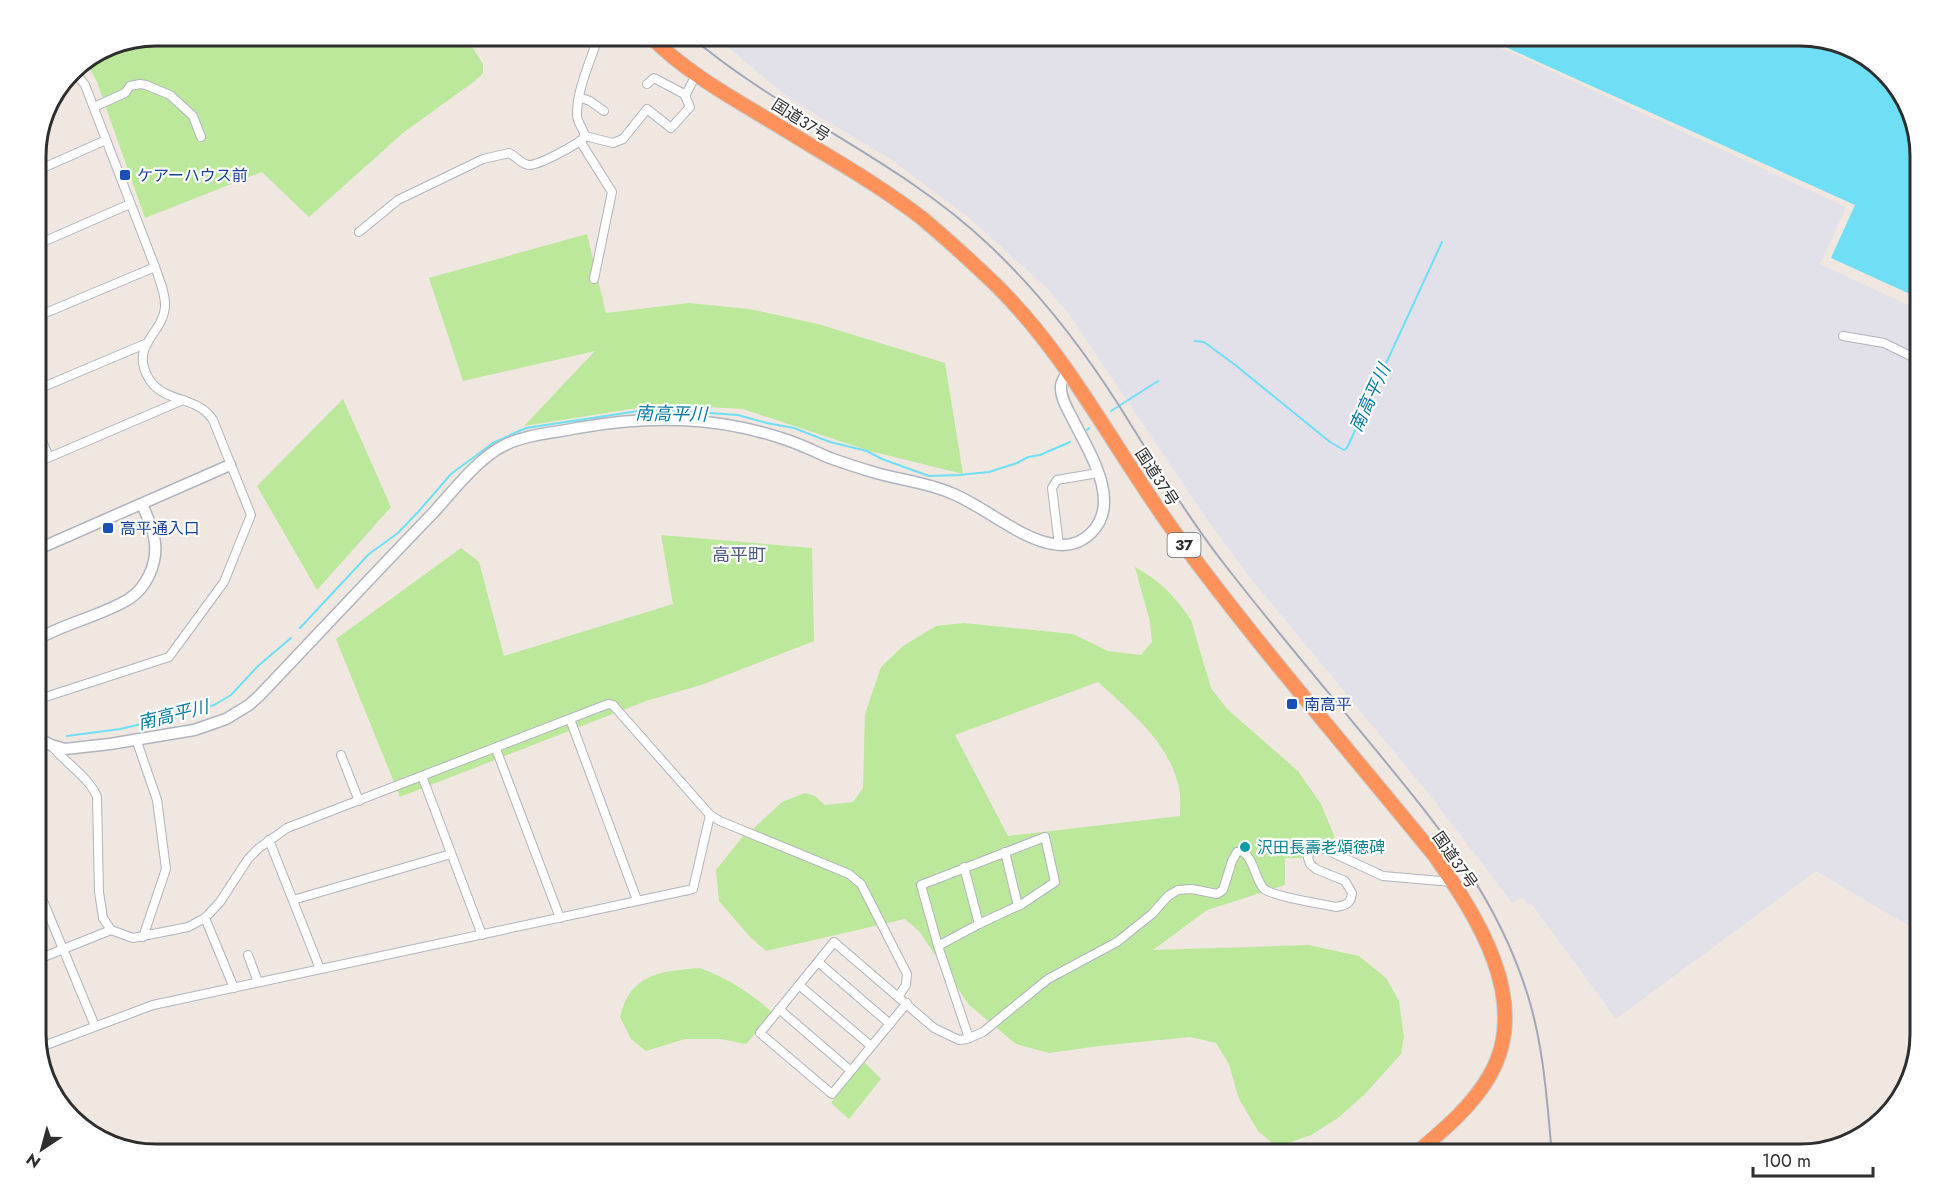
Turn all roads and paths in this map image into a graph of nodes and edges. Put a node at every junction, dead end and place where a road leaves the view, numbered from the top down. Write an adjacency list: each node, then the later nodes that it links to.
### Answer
1 (594, 46): 7 (street)
2 (660, 46): 3 (highway, 国道37号 / 37)
3 (696, 75): 6 (street); 23 (highway, 国道37号 / 37)
4 (80, 78): 8 (street)
5 (648, 84): 6 (street)
6 (686, 95): 11 (street)
7 (579, 97): 9 (street); 11 (street)
8 (94, 107): 10 (street); 12 (street)
9 (604, 111)
10 (201, 137)
11 (582, 138): 15 (street); 18 (street)
12 (106, 140): 13 (street); 14 (street)
13 (47, 166)
14 (130, 204): 16 (street); 17 (street)
15 (359, 232)
16 (47, 240)
17 (155, 267): 19 (street); 21 (street)
18 (594, 279)
19 (47, 312)
20 (1843, 336): 22 (street)
21 (146, 344): 24 (street); 25 (street)
22 (1910, 356)
23 (1068, 370): 29 (street); 48 (highway, 国道37号 / 37)
24 (47, 385)
25 (183, 400): 27 (street); 28 (street)
26 (47, 453): 27 (street)
27 (49, 457)
28 (230, 465): 30 (street); 34 (street)
29 (1098, 473): 32 (street); 32 (street)
30 (142, 504): 31 (street); 33 (street)
31 (47, 545)
32 (1059, 545): 36 (street)
33 (47, 634)
34 (47, 696)
35 (570, 719): 39 (street); 43 (street); 50 (street)
36 (136, 739): 38 (street); 58 (street)
37 (47, 743): 38 (street)
38 (51, 745): 56 (street)
39 (496, 748): 41 (street); 54 (street)
40 (341, 755): 42 (street)
41 (422, 776): 42 (street); 46 (street)
42 (359, 801): 44 (street)
43 (710, 815): 50 (street); 68 (street)
44 (269, 840): 49 (street); 53 (street)
45 (1005, 852): 47 (street); 51 (street); 51 (street)
46 (451, 854): 49 (street); 57 (street)
47 (964, 867): 55 (street); 59 (street)
48 (1452, 882): 73 (street); 77 (highway, 国道37号 / 37)
49 (293, 900): 64 (street)
50 (637, 900): 54 (street)
51 (1018, 906): 55 (street)
52 (47, 912): 60 (street)
53 (205, 918): 58 (street); 67 (street)
54 (560, 918): 57 (street)
55 (979, 924): 59 (street)
56 (111, 930): 58 (street); 60 (street)
57 (482, 935): 64 (street)
58 (143, 938)
59 (938, 946): 73 (street)
60 (62, 950): 62 (street); 72 (street)
61 (248, 955): 65 (street)
62 (47, 956)
63 (818, 962): 66 (street); 68 (street); 71 (street)
64 (320, 969): 65 (street)
65 (258, 982): 67 (street)
66 (799, 985): 70 (street); 75 (street)
67 (234, 988): 72 (street)
68 (898, 996): 69 (street)
69 (907, 1003): 71 (street); 73 (street)
70 (779, 1009): 76 (street); 76 (street)
71 (890, 1024): 75 (street)
72 (95, 1026): 74 (street)
73 (969, 1038)
74 (47, 1044)
75 (871, 1046): 76 (street)
76 (851, 1071)
77 (1426, 1144)

